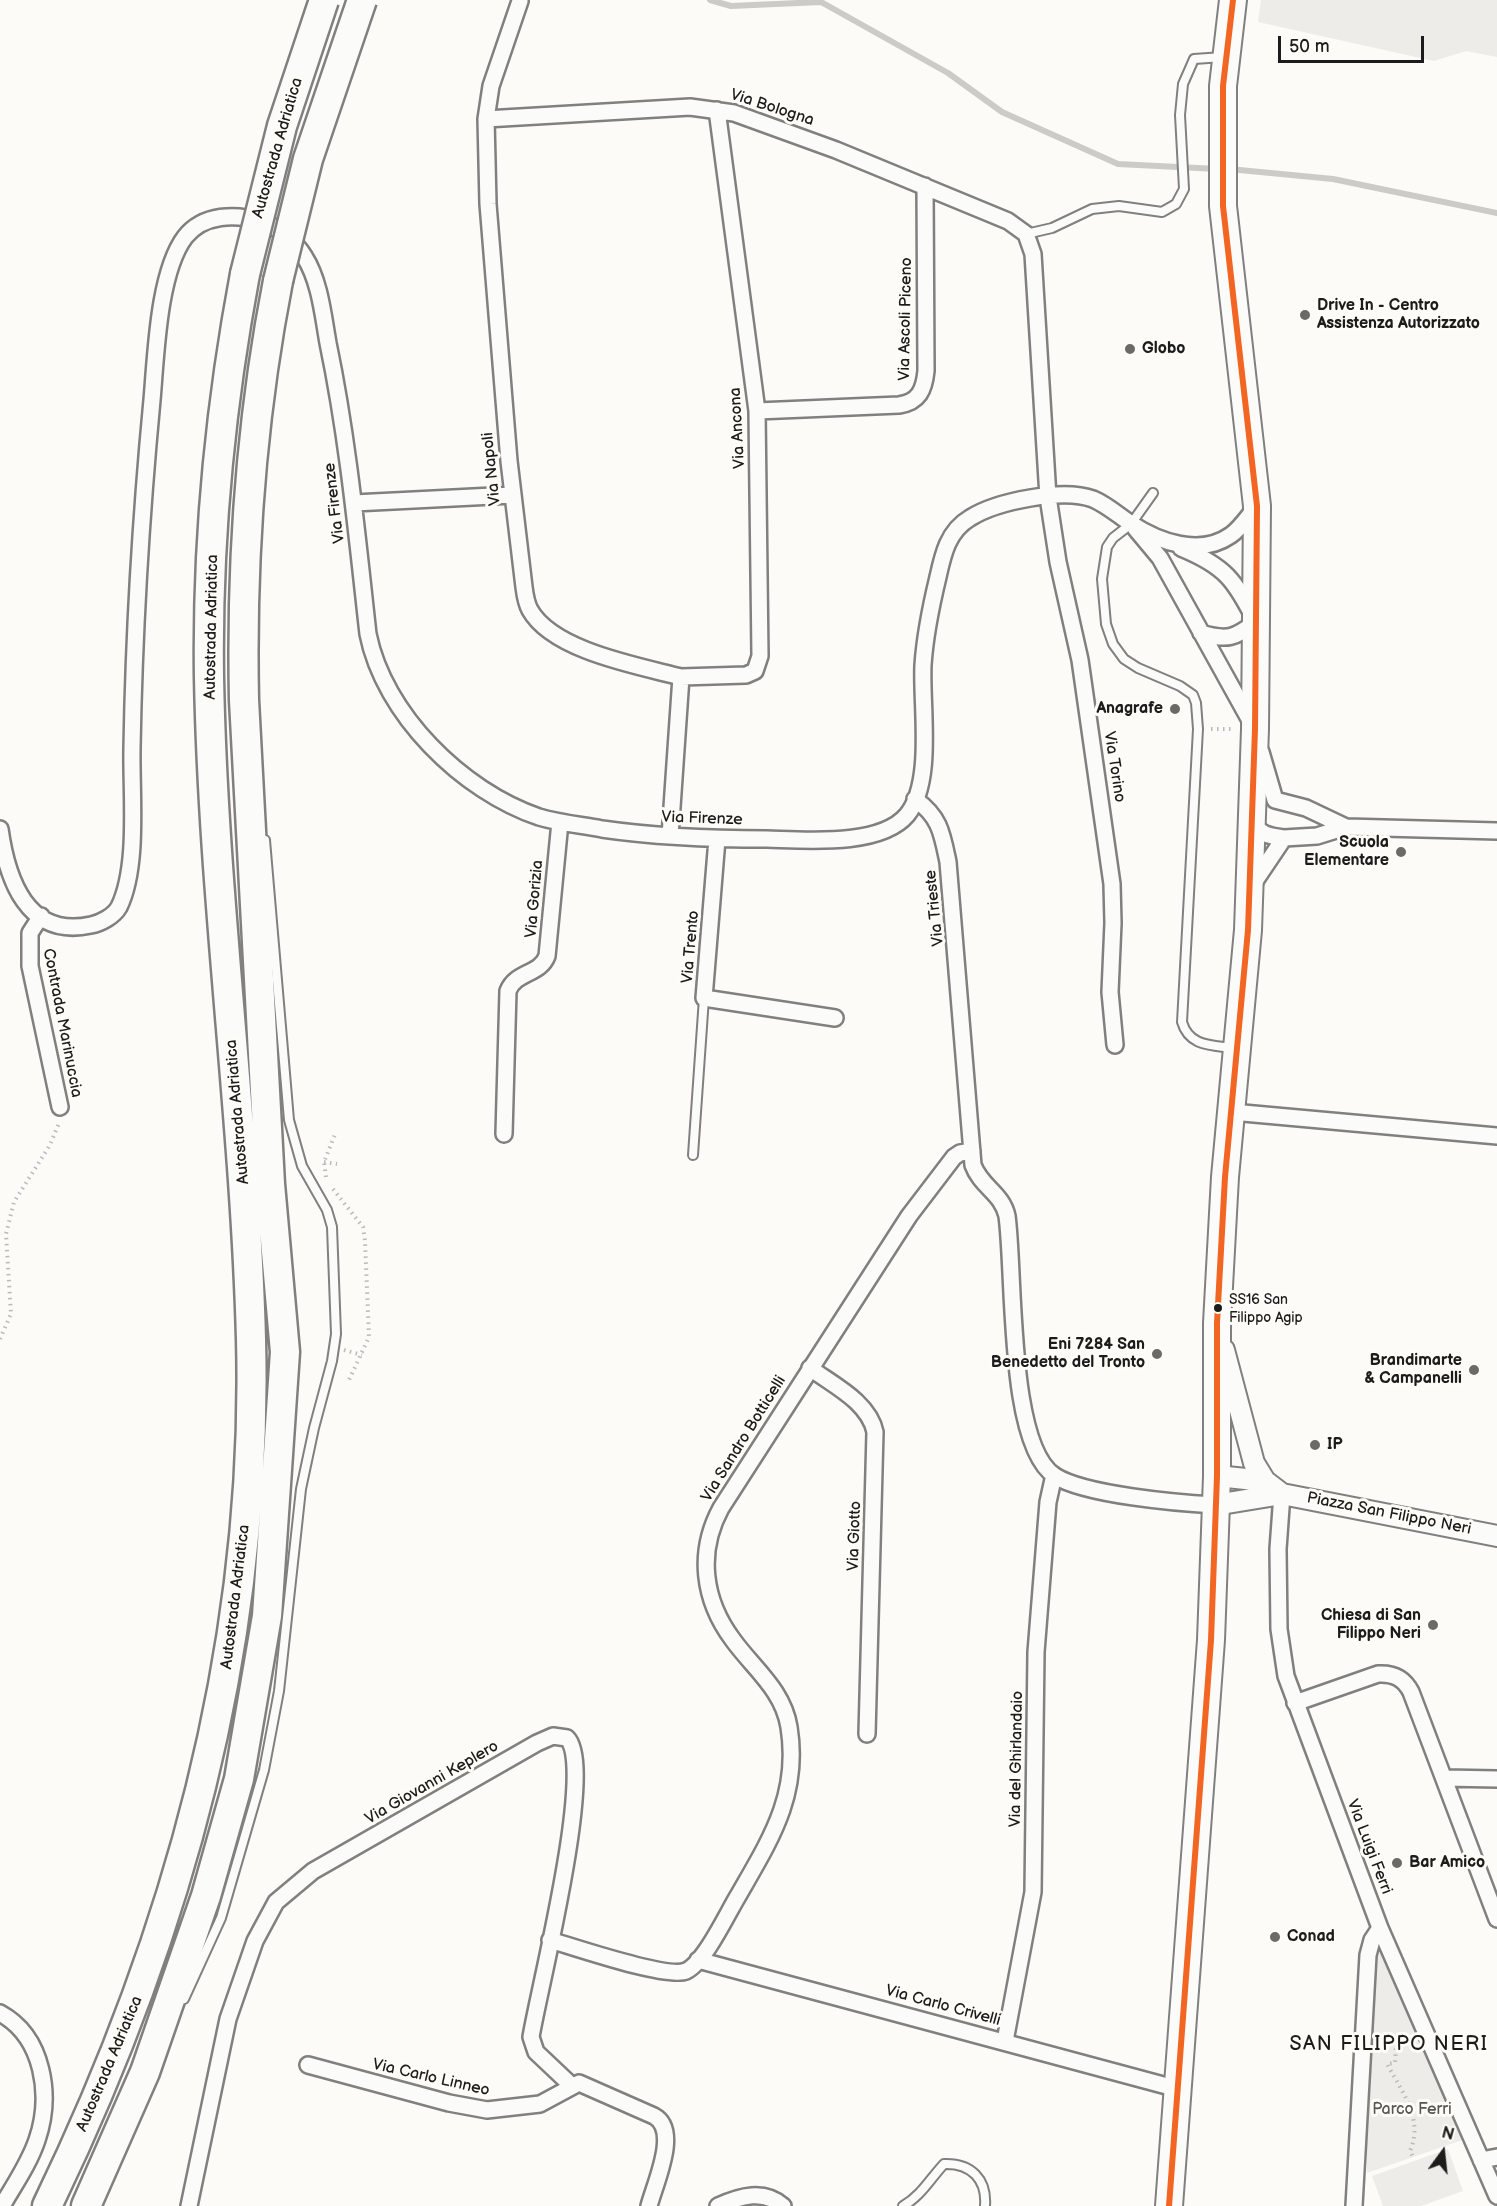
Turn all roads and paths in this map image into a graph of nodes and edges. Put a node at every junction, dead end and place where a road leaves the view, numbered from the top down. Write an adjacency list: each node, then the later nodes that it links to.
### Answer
1 (324, 0): 85 (highway, Autostrada Adriatica, bridge)
2 (362, 0): 18 (highway, Autostrada Adriatica, bridge)
3 (1233, 0): 5 (main road)
4 (520, 1): 7 (street, Via Napoli)
5 (1227, 57): 9 (lane); 15 (main road)
6 (717, 110): 7 (street, Via Bologna); 8 (street, Via Bologna); 10 (street, Via Ancona)
7 (486, 119): 12 (street, Via Napoli)
8 (925, 186): 9 (street, Via Bologna); 10 (street, Via Ascoli Piceno)
9 (1026, 234): 13 (street)
10 (757, 411): 21 (street, Via Ancona)
11 (1153, 493): 16 (lane)
12 (513, 495): 14 (street); 21 (street, Via Napoli)
13 (1048, 497): 16 (street, Via Firenze); 25 (street, Via Firenze); 40 (street, Via Torino)
14 (354, 503): 28 (street, Via Firenze); 37 (street, Via Firenze)
15 (1257, 506): 17 (street); 19 (main road)
16 (1131, 524): 17 (street); 20 (street); 23 (lane)
17 (1170, 543): 19 (street)
18 (245, 601): 22 (lane); 77 (highway, Autostrada Adriatica)
19 (1256, 622): 20 (street); 24 (main road)
20 (1201, 633): 24 (street)
21 (681, 677): 33 (street)
22 (254, 708)
23 (1198, 729): 24 (path); 41 (lane)
24 (1255, 729): 26 (street); 27 (main road)
25 (915, 799): 35 (street, Via Firenze); 47 (street, Via Trieste)
26 (1275, 800): 27 (street); 29 (street)
27 (1251, 820): 34 (street); 36 (main road)
28 (560, 822): 33 (street, Via Firenze); 45 (street, Via Gorizia)
29 (1346, 827): 32 (street); 34 (street)
30 (264, 828): 71 (lane)
31 (0, 829): 37 (street, Via Firenze)
32 (1497, 831)
33 (670, 837): 35 (street, Via Firenze)
34 (1284, 838): 36 (street)
35 (717, 839): 38 (street, Via Trento)
36 (1250, 888): 41 (main road)
37 (41, 916): 42 (street, Contrada Marinuccia)
38 (704, 998): 39 (street, Via Trento); 48 (lane)
39 (835, 1018)
40 (1115, 1045)
41 (1238, 1048): 43 (main road)
42 (60, 1107): 54 (path, Contrada Marinuccia)
43 (1232, 1112): 46 (street); 53 (main road)
44 (336, 1132): 49 (path)
45 (504, 1134)
46 (1497, 1136)
47 (972, 1151): 55 (street, Via Sandro Botticelli); 57 (street)
48 (693, 1155)
49 (324, 1162): 50 (path); 51 (path)
50 (337, 1164)
51 (365, 1241): 52 (path); 56 (path)
52 (370, 1241)
53 (1217, 1323): 58 (main road); 59 (street)
54 (0, 1339)
55 (810, 1368): 64 (street, Via Giotto); 70 (street, Via Sandro Botticelli)
56 (349, 1380)
57 (1054, 1475): 61 (street); 75 (street, Via del Ghirlandaio)
58 (1217, 1476): 59 (street); 61 (main road)
59 (1265, 1481): 60 (street)
60 (1282, 1494): 61 (street); 62 (street, Piazza San Filippo Neri); 63 (street, Via Luigi Ferri)
61 (1215, 1505): 79 (main road)
62 (1497, 1536)
63 (1295, 1703): 65 (street); 68 (street, Via Luigi Ferri)
64 (867, 1734)
65 (1444, 1778): 66 (street); 67 (street)
66 (1497, 1779)
67 (1496, 1910)
68 (1380, 1928): 74 (street); 82 (street, Via Luigi Ferri)
69 (550, 1941): 70 (street); 78 (street, Via Giovanni Keplero); 87 (street, Via Giovanni Keplero)
70 (698, 1960): 75 (street, Via Carlo Crivelli)
71 (179, 2008)
72 (0, 2013): 84 (street)
73 (173, 2019): 77 (lane)
74 (1364, 2034): 80 (path); 94 (street)
75 (1005, 2042): 79 (street, Via Carlo Crivelli)
76 (308, 2066): 78 (street, Via Carlo Linneo)
77 (145, 2072): 86 (highway, Autostrada Adriatica)
78 (572, 2086): 88 (street)
79 (1178, 2090): 93 (main road)
80 (1413, 2157)
81 (1497, 2157): 82 (street)
82 (1481, 2160): 83 (street, Via Luigi Ferri)
83 (1497, 2196)
84 (2, 2206)
85 (47, 2206)
86 (86, 2206)
87 (189, 2206)
88 (649, 2206)
89 (718, 2206): 90 (street)
90 (783, 2206)
91 (903, 2206): 92 (lane)
92 (985, 2206)
93 (1169, 2206)
94 (1354, 2206)

